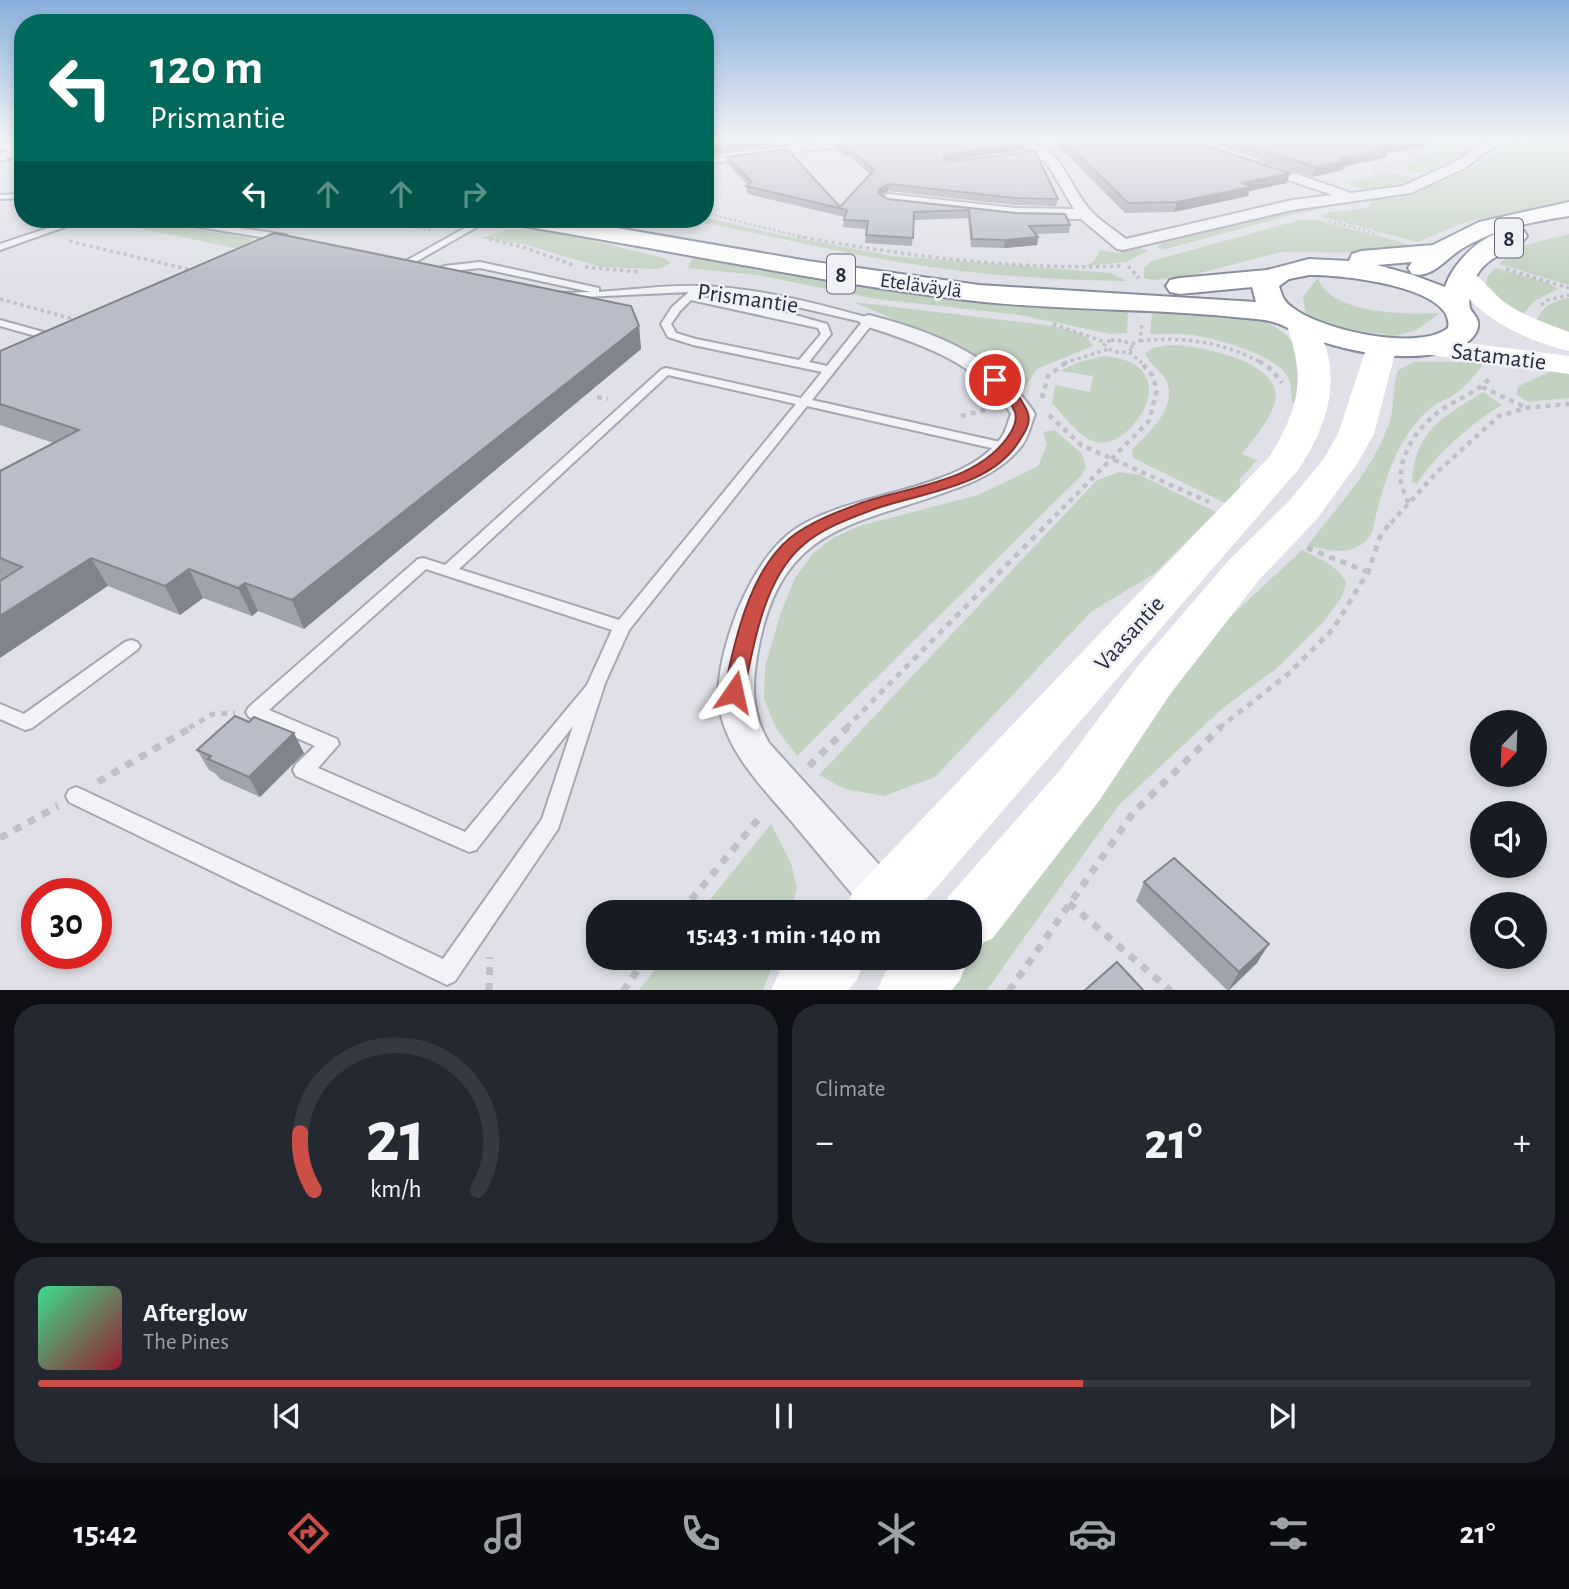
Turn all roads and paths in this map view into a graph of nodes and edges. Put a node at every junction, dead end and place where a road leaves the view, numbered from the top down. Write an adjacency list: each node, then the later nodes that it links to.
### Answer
1 (1069, 186): 7 (street)
2 (1414, 186): 4 (street)
3 (1324, 187): 4 (street)
4 (1352, 197): 23 (street)
5 (888, 199): 7 (street)
6 (1569, 209): 25 (main road, 8)
7 (1085, 214): 23 (street)
8 (714, 216): 30 (path)
9 (1329, 221): 20 (path)
10 (1569, 225): 34 (main road, 8)
11 (56, 228): 18 (lane)
12 (224, 228): 19 (lane)
13 (423, 228): 17 (path)
14 (471, 228): 27 (lane)
15 (576, 228): 48 (main road, Eteläväylä / 8)
16 (662, 228): 38 (main road, Eteläväylä / 8)
17 (439, 231)
18 (38, 234): 24 (lane); 32 (path)
19 (275, 236): 21 (lane); 22 (lane)
20 (1390, 237)
21 (300, 241)
22 (262, 242)
23 (1123, 245)
24 (0, 247)
25 (1439, 252): 37 (main road); 38 (main road)
26 (395, 259): 27 (lane)
27 (409, 262): 31 (lane)
28 (1128, 266): 35 (path)
29 (1498, 267): 39 (path)
30 (1108, 268)
31 (444, 269): 33 (lane); 41 (lane)
32 (191, 270)
33 (478, 277)
34 (1464, 277): 46 (main road, 8); 54 (main road)
35 (1139, 278)
36 (1269, 278): 37 (main road, Eteläväylä); 38 (main road, Eteläväylä); 48 (main road, Vaasantie)
37 (1398, 278): 46 (main road, Satamatie)
38 (1213, 281)
39 (1569, 288)
40 (545, 291): 41 (lane, Prismantie)
41 (613, 293): 42 (lane, Prismantie)
42 (694, 293): 49 (lane, Prismantie); 62 (lane); 62 (lane)
43 (1569, 295): 45 (path)
44 (0, 299): 50 (path)
45 (1538, 308)
46 (1460, 314): 58 (main road); 59 (main road, Satamatie)
47 (1143, 315): 53 (path)
48 (1292, 320): 57 (main road, Eteläväylä); 92 (main road, Vaasantie)
49 (869, 321): 65 (lane); 68 (street, Prismantie)
50 (85, 322): 52 (lane)
51 (0, 323): 52 (lane)
52 (50, 337): 55 (lane)
53 (1140, 341): 56 (path); 66 (path)
54 (1569, 342)
55 (37, 343)
56 (1132, 344): 60 (path); 61 (path)
57 (1382, 346): 58 (main road, Satamatie); 93 (main road, Vaasantie)
58 (1428, 347): 63 (main road, Satamatie)
59 (1569, 348)
60 (1109, 349): 61 (path); 68 (path)
61 (1129, 352): 75 (path)
62 (801, 365): 65 (lane)
63 (1569, 365)
64 (1496, 369): 67 (path)
65 (829, 370): 69 (lane)
66 (1284, 387)
67 (1482, 387): 71 (path); 77 (path)
68 (1034, 401): 73 (path); 74 (street)
69 (803, 402): 74 (lane); 79 (lane); 81 (lane)
70 (1569, 404): 71 (path)
71 (1525, 408): 77 (path)
72 (1046, 410): 75 (path)
73 (949, 413)
74 (1009, 447): 91 (street)
75 (1111, 459): 76 (path); 86 (path)
76 (1210, 502)
77 (1408, 503): 80 (path)
78 (1306, 547): 80 (path)
79 (448, 570): 81 (lane); 85 (lane)
80 (1368, 572): 94 (path)
81 (622, 627): 83 (lane)
82 (131, 646): 84 (lane)
83 (596, 683): 85 (lane); 87 (lane)
84 (0, 711)
85 (255, 712): 87 (path)
86 (808, 766)
87 (76, 796): 89 (path)
88 (760, 817): 90 (path)
89 (0, 838)
90 (691, 900)
91 (877, 900)
92 (891, 900)
93 (982, 903)
94 (1069, 903): 99 (path); 100 (path)
95 (638, 970): 97 (path)
96 (822, 970): 98 (main road)
97 (623, 990)
98 (804, 990)
99 (1009, 990)
100 (1171, 990)

